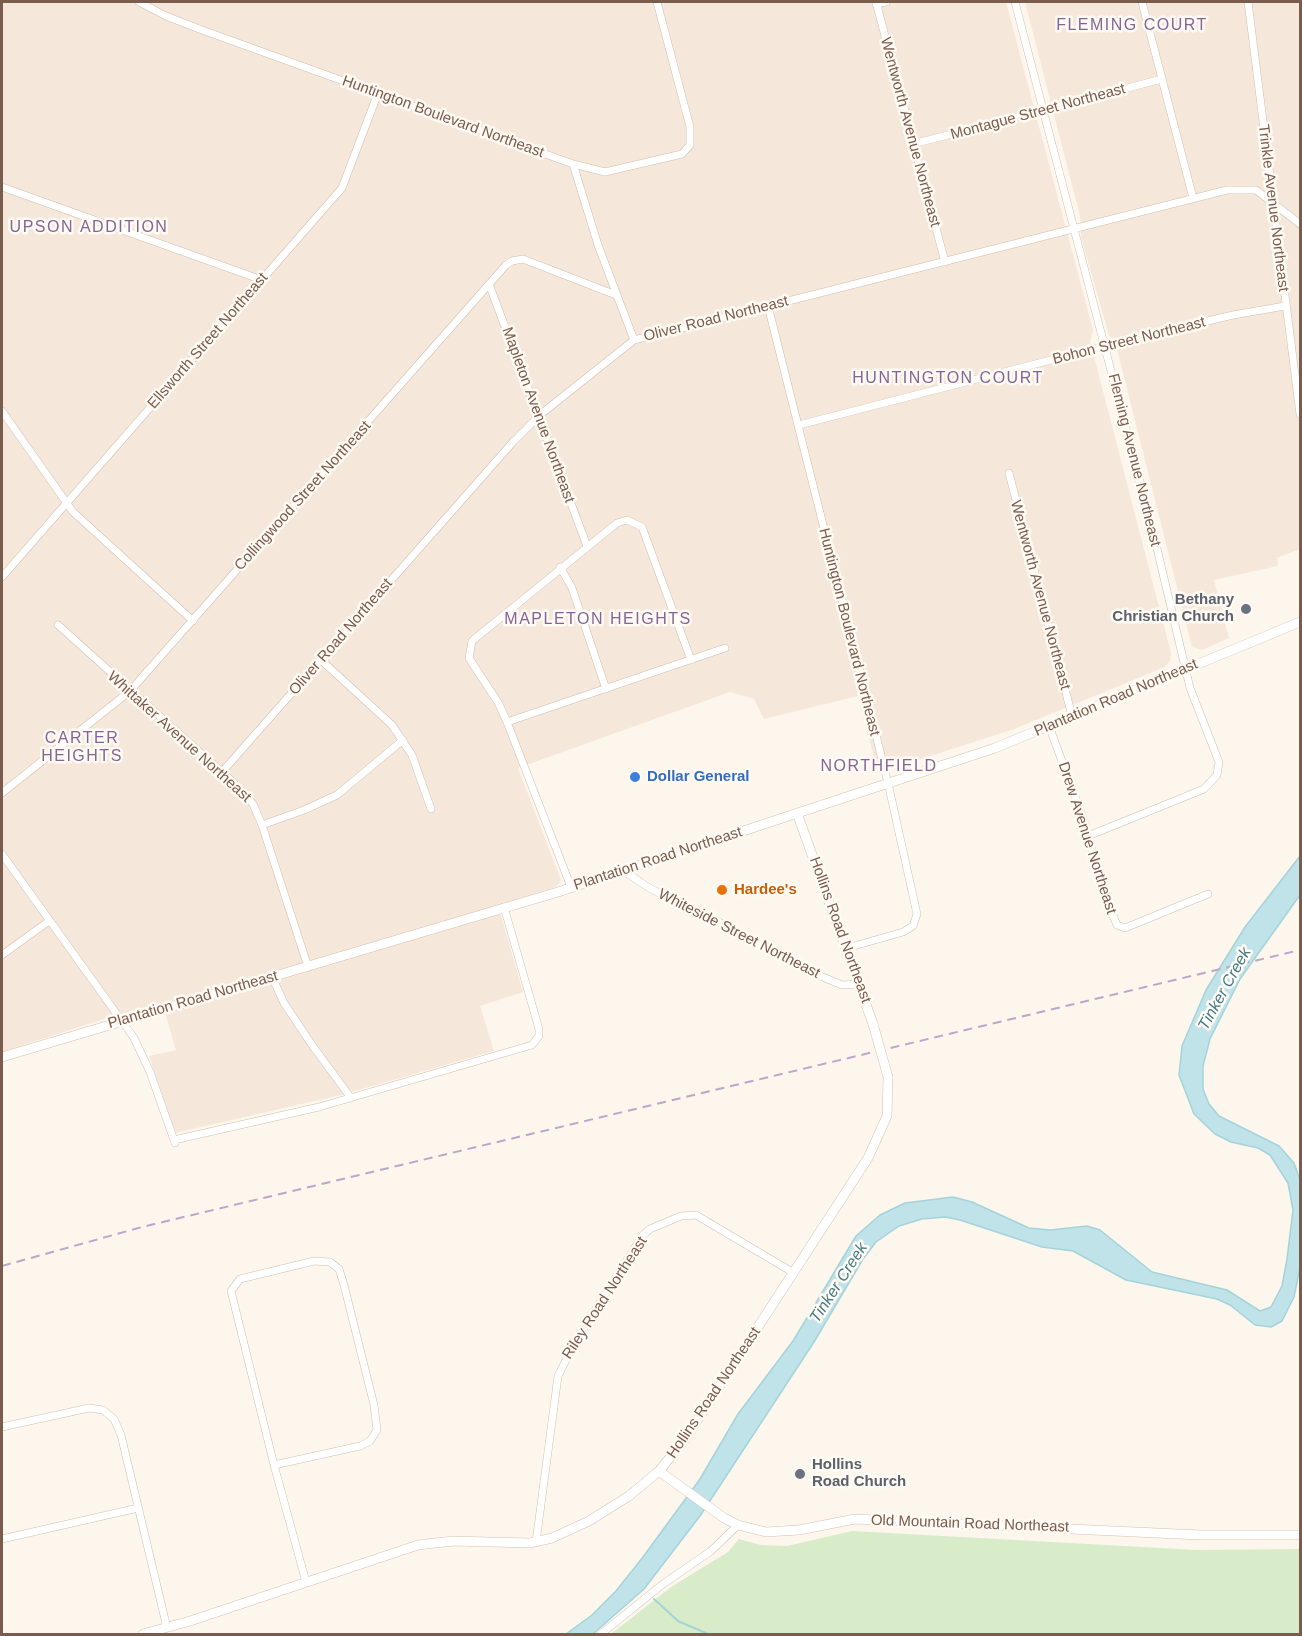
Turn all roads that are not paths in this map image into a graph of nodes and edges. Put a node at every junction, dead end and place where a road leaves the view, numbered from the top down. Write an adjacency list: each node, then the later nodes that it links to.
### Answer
1 (139, 2): 9 (street, Huntington Boulevard Northeast)
2 (657, 2): 12 (street, Huntington Boulevard Northeast)
3 (886, 2): 7 (street)
4 (1015, 2): 10 (street, Fleming Avenue Northeast)
5 (1142, 2): 8 (street)
6 (1248, 2): 15 (street, Trinkle Avenue Northeast)
7 (876, 3): 11 (street, Wentworth Avenue Northeast)
8 (1162, 79): 10 (street, Montague Street Northeast); 14 (street)
9 (378, 93): 12 (street, Huntington Boulevard Northeast); 19 (street, Ellsworth Street Northeast)
10 (1044, 111): 11 (street, Montague Street Northeast); 17 (street, Fleming Avenue Northeast)
11 (913, 144): 18 (street, Wentworth Avenue Northeast)
12 (573, 164): 21 (street)
13 (2, 187): 19 (street)
14 (1193, 198): 15 (street, Oliver Road Northeast); 17 (street, Oliver Road Northeast)
15 (1273, 204): 16 (street, Oliver Road Northeast); 23 (street, Trinkle Avenue Northeast)
16 (1300, 224)
17 (1074, 228): 18 (street, Oliver Road Northeast); 25 (street, Fleming Avenue Northeast)
18 (945, 262): 22 (street, Oliver Road Northeast)
19 (262, 280): 31 (street, Ellsworth Street Northeast)
20 (489, 284): 21 (street, Collingwood Street Northeast); 28 (street, Mapleton Avenue Northeast); 35 (street, Collingwood Street Northeast)
21 (616, 295): 24 (street)
22 (768, 306): 24 (street, Oliver Road Northeast); 29 (street, Huntington Boulevard Northeast)
23 (1286, 306): 25 (street, Bohon Street Northeast); 27 (street, Trinkle Avenue Northeast)
24 (633, 339): 28 (street, Oliver Road Northeast)
25 (1105, 346): 29 (street, Bohon Street Northeast); 41 (street, Fleming Avenue Northeast)
26 (2, 411): 31 (street)
27 (1300, 414)
28 (538, 417): 32 (street, Mapleton Avenue Northeast); 39 (street, Oliver Road Northeast)
29 (799, 425): 49 (street, Huntington Boulevard Northeast)
30 (1009, 473): 44 (street, Wentworth Avenue Northeast)
31 (66, 503): 34 (street, Ellsworth Street Northeast); 35 (street)
32 (587, 546): 33 (street); 40 (street)
33 (560, 567): 42 (street); 45 (street)
34 (4, 574)
35 (193, 621): 43 (street, Collingwood Street Northeast)
36 (1300, 622): 41 (main road, Plantation Road Northeast)
37 (58, 626): 43 (street, Whittaker Avenue Northeast)
38 (725, 648): 40 (street)
39 (321, 660): 47 (street); 48 (street, Oliver Road Northeast)
40 (691, 660): 42 (street)
41 (1186, 669): 44 (main road, Plantation Road Northeast); 54 (street, Fleming Avenue Northeast)
42 (606, 689): 45 (street)
43 (130, 691): 48 (street, Whittaker Avenue Northeast); 50 (street, Collingwood Street Northeast)
44 (1072, 716): 46 (main road, Plantation Road Northeast)
45 (507, 722): 57 (street)
46 (1049, 726): 49 (main road, Plantation Road Northeast); 54 (street, Drew Avenue Northeast)
47 (403, 740): 51 (street); 53 (street)
48 (222, 772): 53 (street, Whittaker Avenue Northeast)
49 (888, 783): 52 (main road, Plantation Road Northeast); 61 (street, Huntington Boulevard Northeast)
50 (2, 793)
51 (431, 809)
52 (797, 813): 56 (main road, Plantation Road Northeast); 61 (main road, Hollins Road Northeast)
53 (262, 825): 63 (street, Whittaker Avenue Northeast)
54 (1088, 836): 58 (street, Drew Avenue Northeast)
55 (2, 854): 60 (street)
56 (622, 870): 57 (main road, Plantation Road Northeast); 65 (street, Whiteside Street Northeast)
57 (571, 887): 59 (main road, Plantation Road Northeast)
58 (1208, 894)
59 (504, 907): 63 (main road, Plantation Road Northeast); 68 (street)
60 (49, 921): 62 (street); 66 (street)
61 (847, 948): 65 (main road, Hollins Road Northeast)
62 (2, 955)
63 (308, 967): 64 (main road, Plantation Road Northeast)
64 (272, 977): 66 (main road, Plantation Road Northeast); 68 (street)
65 (859, 984): 69 (main road, Hollins Road Northeast, bridge)
66 (122, 1020): 67 (main road, Plantation Road Northeast); 68 (street)
67 (2, 1057)
68 (351, 1098)
69 (794, 1273): 72 (main road, Hollins Road Northeast); 77 (street, Riley Road Northeast)
70 (2, 1427): 73 (street)
71 (274, 1466): 71 (street); 78 (street)
72 (659, 1471): 74 (main road, Old Mountain Road Northeast); 77 (main road, Hollins Road Northeast)
73 (138, 1508): 76 (street); 79 (street)
74 (738, 1525): 75 (main road, Old Mountain Road Northeast); 81 (street)
75 (1300, 1535)
76 (2, 1539)
77 (536, 1542): 78 (main road, Hollins Road Northeast)
78 (306, 1582): 79 (main road, Hollins Road Northeast)
79 (167, 1628): 80 (main road, Hollins Road Northeast)
80 (143, 1635)
81 (601, 1635)

